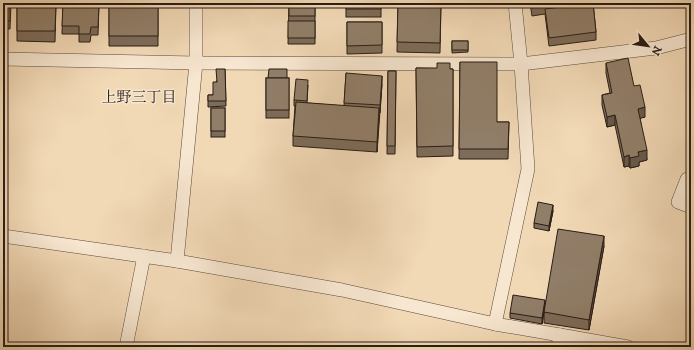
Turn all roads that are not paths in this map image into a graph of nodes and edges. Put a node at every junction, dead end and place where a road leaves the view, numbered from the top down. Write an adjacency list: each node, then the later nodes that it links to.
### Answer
1 (196, 3): 5 (street)
2 (515, 3): 6 (street)
3 (691, 39): 6 (street)
4 (3, 59): 5 (street)
5 (196, 63): 6 (street); 11 (street)
6 (521, 64): 12 (street)
7 (691, 178): 8 (street)
8 (691, 207)
9 (3, 236): 10 (street)
10 (144, 256): 11 (street); 14 (street)
11 (177, 261): 12 (street)
12 (495, 324): 13 (street)
13 (559, 341): 15 (street)
14 (126, 347)
15 (628, 347)

